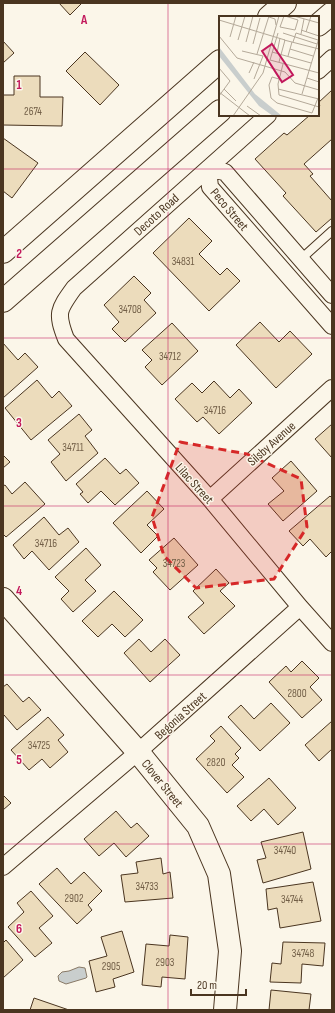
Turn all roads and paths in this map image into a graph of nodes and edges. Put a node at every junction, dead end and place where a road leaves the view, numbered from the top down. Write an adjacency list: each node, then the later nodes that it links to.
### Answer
1 (285, 3): 3 (main road)
2 (332, 13): 4 (main road)
3 (270, 16)
4 (319, 24)
5 (332, 58): 7 (street)
6 (219, 62): 12 (main road)
7 (319, 69)
8 (219, 112): 15 (main road)
9 (267, 116): 10 (street, Decoto Road)
10 (208, 169): 13 (street, Peco Street); 16 (street, Decoto Road); 17 (street, Peco Street)
11 (332, 230): 13 (lane)
12 (3, 252)
13 (301, 259): 14 (street, Peco Street)
14 (332, 295)
15 (3, 301)
16 (60, 323): 19 (street, Lilac Street)
17 (332, 326)
18 (332, 388): 19 (street, Silsby Avenue)
19 (210, 499): 21 (street, Lilac Street)
20 (3, 599): 23 (main road, Clover Street)
21 (300, 607): 22 (street, Lilac Street); 23 (street, Begonia Street)
22 (332, 643)
23 (138, 752): 24 (street, Begonia Street); 25 (main road, Clover Street)
24 (3, 867)
25 (225, 1010)

